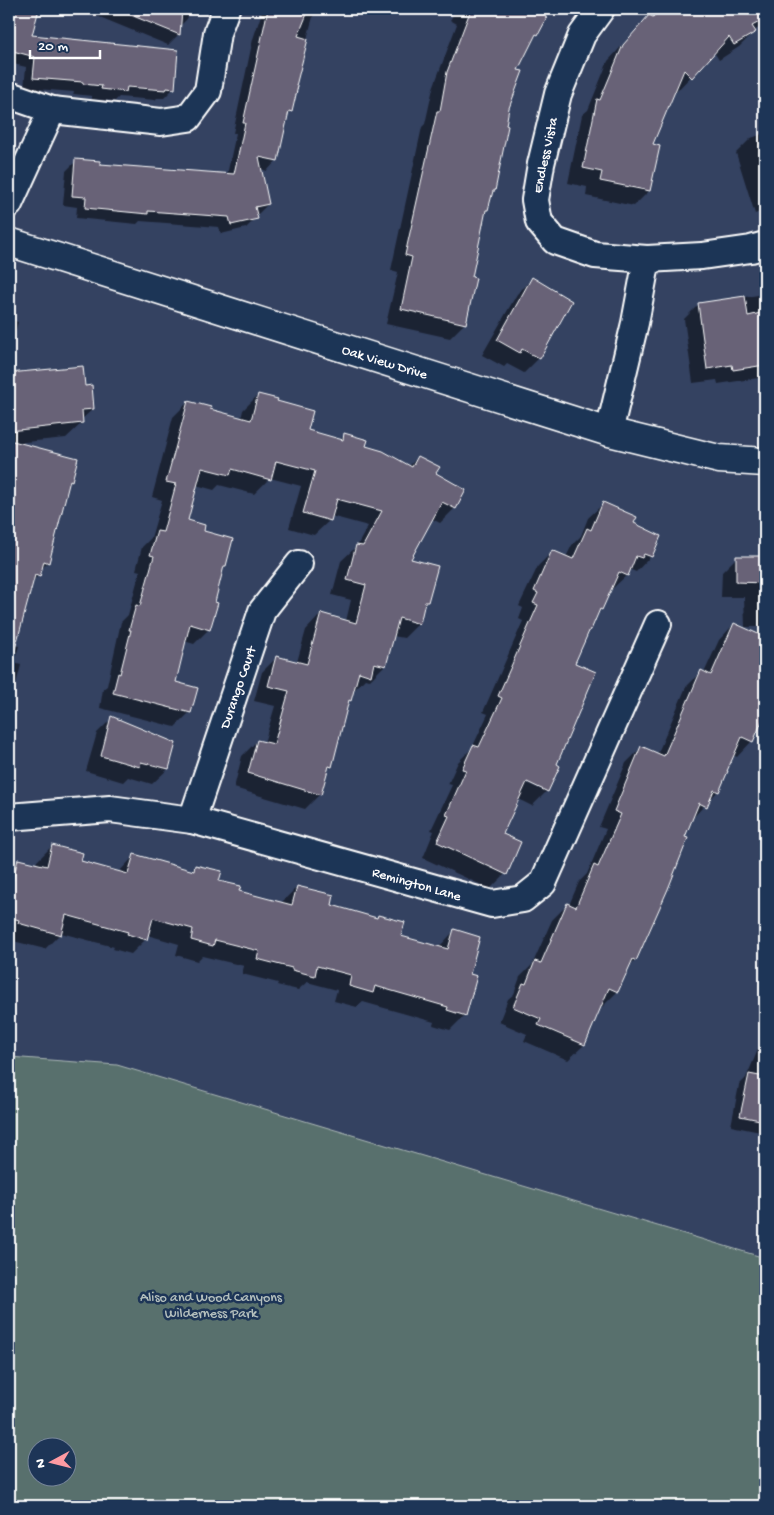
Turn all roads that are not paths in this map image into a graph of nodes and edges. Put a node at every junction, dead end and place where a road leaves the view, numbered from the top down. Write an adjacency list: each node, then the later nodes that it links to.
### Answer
1 (226, 9): 4 (street)
2 (601, 9): 8 (street, Endless Vista)
3 (9, 95): 4 (street)
4 (52, 110): 5 (street)
5 (9, 204)
6 (9, 242): 9 (street, Oak View Drive)
7 (765, 245): 8 (street, Endless Vista)
8 (647, 260): 9 (street)
9 (609, 432): 10 (street, Oak View Drive)
10 (765, 462)
11 (299, 564): 14 (street, Durango Court)
12 (658, 624): 14 (street, Remington Lane)
13 (9, 817): 14 (street, Remington Lane)
14 (192, 820)

